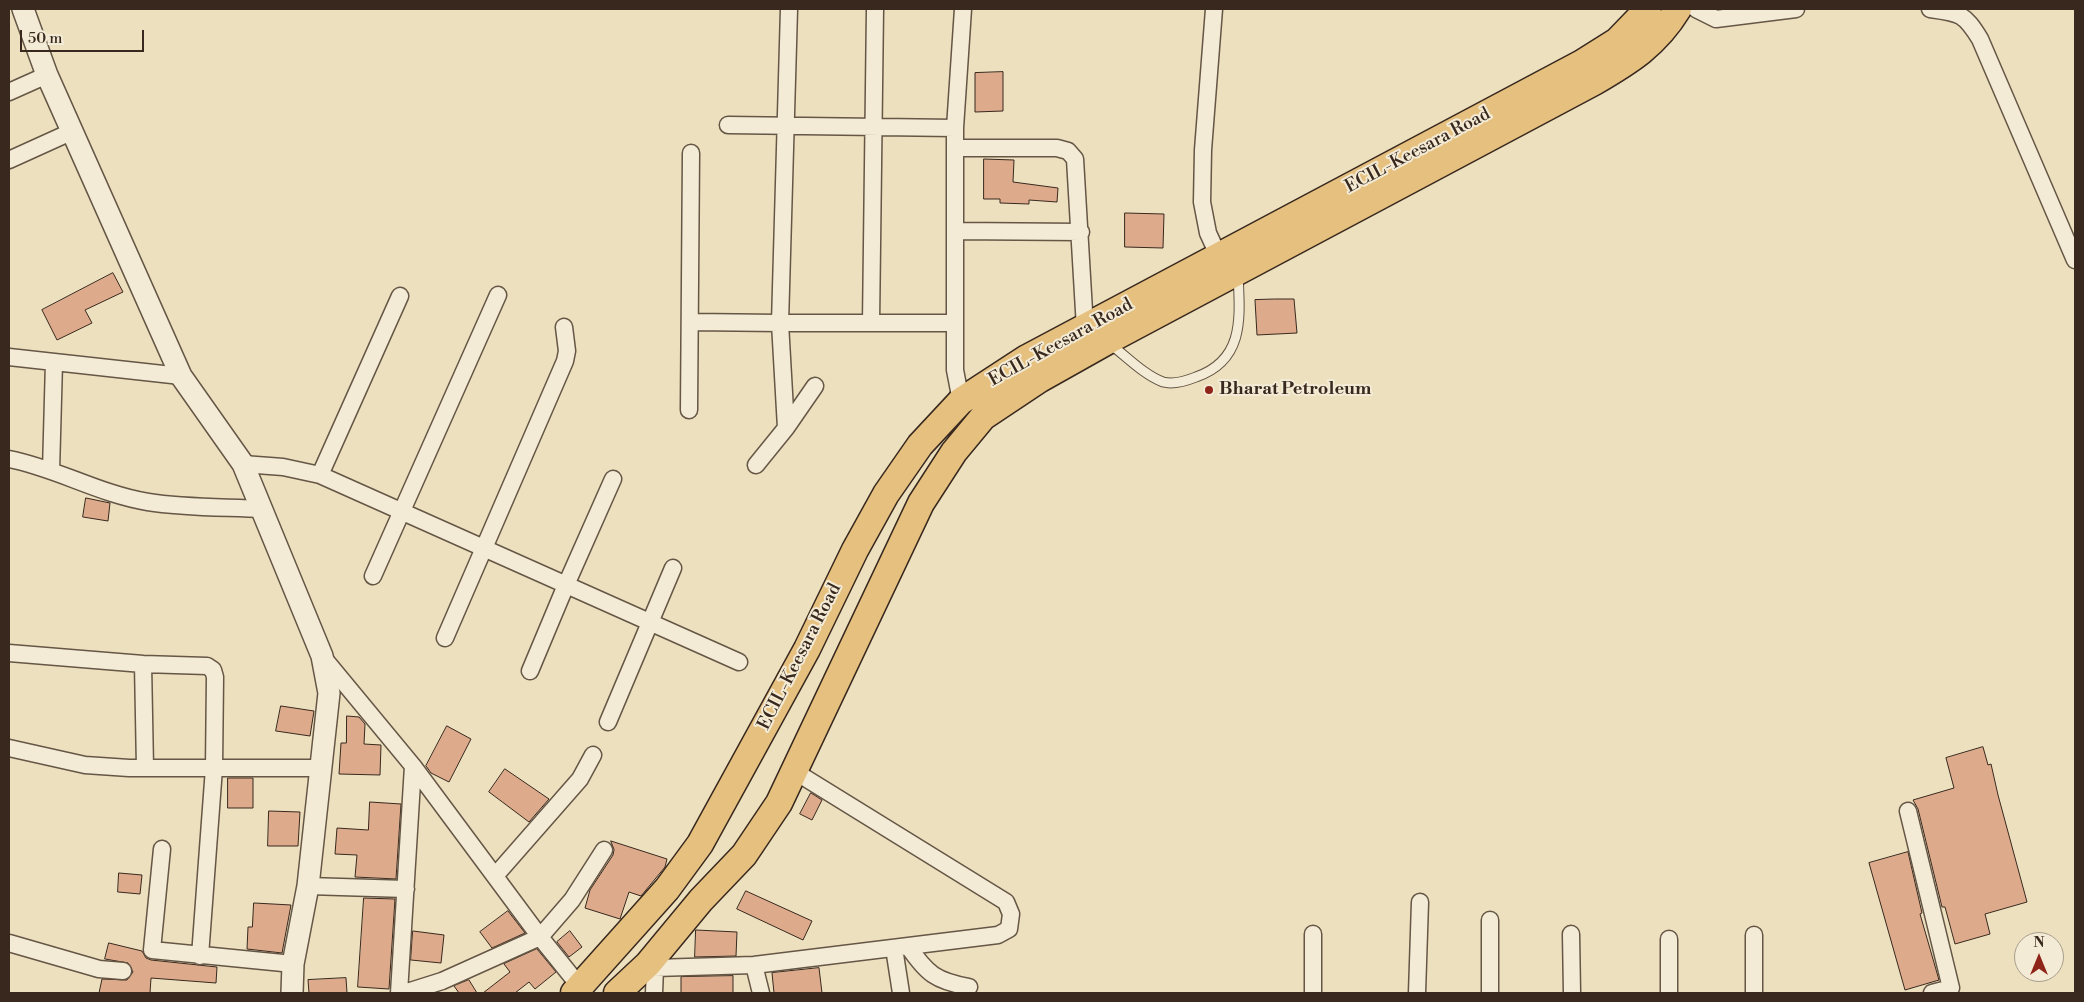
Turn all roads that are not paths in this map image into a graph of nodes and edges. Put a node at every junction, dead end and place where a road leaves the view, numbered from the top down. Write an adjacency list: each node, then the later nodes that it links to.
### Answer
1 (23, 9): 11 (street)
2 (789, 9): 14 (street)
3 (875, 9): 15 (street)
4 (963, 9): 16 (street)
5 (1214, 9): 24 (street)
6 (1648, 9): 24 (main road, ECIL-Keesara Road)
7 (1678, 9): 24 (main road, ECIL-Keesara Road)
8 (1696, 9): 9 (street)
9 (1796, 9)
10 (1930, 9): 23 (street)
11 (47, 75): 12 (street); 17 (street)
12 (9, 92)
13 (728, 125): 14 (street)
14 (787, 125): 15 (street); 28 (street)
15 (873, 126): 16 (street); 29 (street)
16 (955, 128): 18 (street)
17 (73, 132): 20 (street); 36 (street)
18 (955, 148): 21 (street); 22 (street)
19 (691, 153): 27 (street)
20 (9, 160)
21 (955, 231): 22 (street); 30 (street)
22 (1081, 232): 32 (street)
23 (2075, 260)
24 (1229, 264): 32 (main road, ECIL-Keesara Road); 33 (main road, ECIL-Keesara Road); 33 (lane)
25 (498, 295): 48 (street)
26 (400, 296): 45 (street)
27 (691, 322): 28 (street); 39 (street)
28 (780, 323): 29 (street); 40 (street)
29 (871, 323): 30 (street)
30 (954, 323): 38 (street)
31 (564, 328): 49 (street)
32 (1085, 328): 33 (main road); 38 (main road, ECIL-Keesara Road)
33 (1107, 342): 67 (main road, ECIL-Keesara Road)
34 (9, 357): 35 (street)
35 (54, 362): 36 (street); 44 (street)
36 (181, 376): 42 (street)
37 (815, 386): 40 (street)
38 (961, 401): 89 (main road, ECIL-Keesara Road)
39 (689, 410)
40 (786, 428): 43 (street)
41 (9, 459): 44 (street)
42 (243, 464): 45 (street); 47 (street)
43 (756, 465)
44 (51, 472): 47 (street)
45 (320, 475): 48 (street)
46 (613, 479): 52 (street)
47 (263, 509): 56 (street)
48 (401, 510): 49 (street); 51 (street)
49 (482, 547): 52 (street); 54 (street)
50 (673, 568): 53 (street)
51 (373, 576)
52 (566, 585): 53 (street); 59 (street)
53 (650, 624): 57 (street); 60 (street)
54 (445, 638)
55 (9, 653): 58 (street)
56 (322, 656): 63 (street); 66 (street)
57 (739, 662)
58 (143, 664): 64 (street); 65 (street)
59 (530, 671)
60 (608, 722)
61 (9, 748): 64 (street)
62 (593, 755): 71 (street)
63 (413, 766): 71 (street); 73 (street)
64 (146, 768): 65 (street)
65 (214, 768): 66 (street); 83 (street)
66 (321, 768): 72 (street)
67 (794, 771): 82 (street); 86 (main road, ECIL-Keesara Road)
68 (1908, 811): 90 (street)
69 (162, 849): 83 (street)
70 (604, 850): 79 (street)
71 (495, 876): 79 (street)
72 (308, 886): 73 (street); 84 (street)
73 (406, 889): 92 (street)
74 (1420, 902): 99 (street)
75 (1490, 920): 100 (street)
76 (1313, 934): 98 (street)
77 (1571, 934): 101 (street)
78 (1754, 935): 103 (street)
79 (540, 937): 89 (street); 93 (street)
80 (1669, 939): 102 (street)
81 (9, 943): 87 (street)
82 (901, 947): 85 (street); 88 (street); 97 (street)
83 (200, 956): 84 (street)
84 (294, 964): 91 (street)
85 (754, 965): 86 (street); 96 (street)
86 (652, 966): 94 (main road, ECIL-Keesara Road); 95 (street)
87 (123, 971)
88 (969, 987)
89 (578, 991)
90 (1952, 991): 104 (street)
91 (292, 993)
92 (399, 993)
93 (404, 993)
94 (617, 993)
95 (654, 993)
96 (761, 993)
97 (901, 993)
98 (1313, 993)
99 (1417, 993)
100 (1490, 993)
101 (1572, 993)
102 (1669, 993)
103 (1754, 993)
104 (1932, 993)

